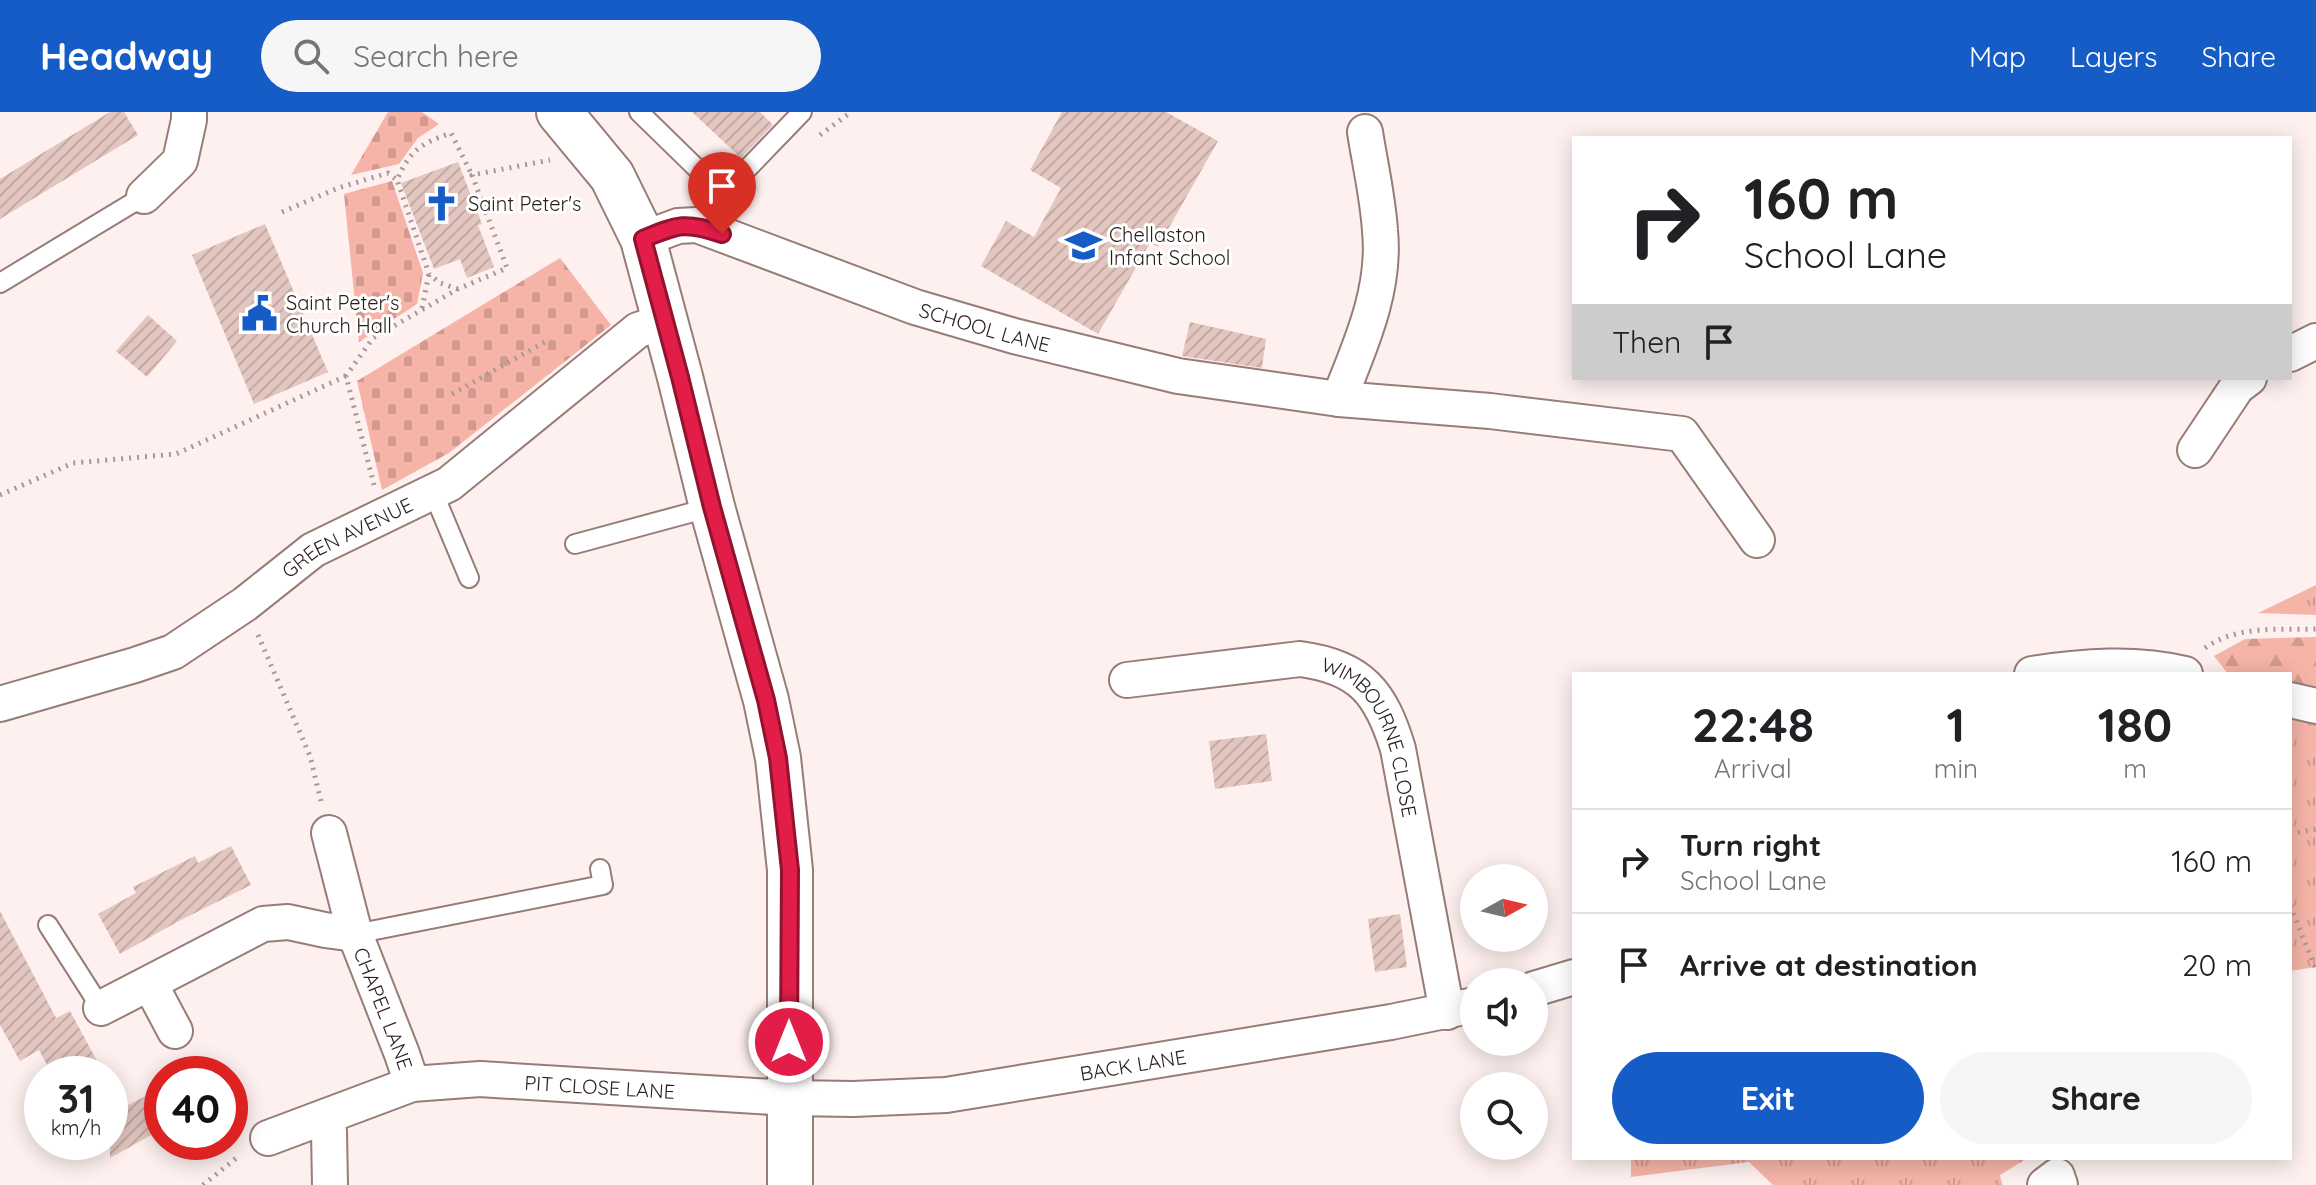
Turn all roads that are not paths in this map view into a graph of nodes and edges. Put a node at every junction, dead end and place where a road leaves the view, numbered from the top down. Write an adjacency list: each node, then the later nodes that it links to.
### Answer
1 (189, 112): 7 (street)
2 (559, 112): 9 (street)
3 (639, 112): 6 (lane)
4 (802, 112): 6 (lane)
5 (1365, 132): 15 (street)
6 (723, 194): 8 (lane)
7 (144, 196): 10 (lane)
8 (697, 225): 9 (street); 15 (street, SCHOOL LANE)
9 (643, 239): 11 (street)
10 (0, 283)
11 (665, 321): 17 (street, GREEN AVENUE); 18 (street)
12 (2316, 341): 13 (street)
13 (2292, 353)
14 (2238, 381): 16 (street)
15 (1339, 399): 19 (street, SCHOOL LANE)
16 (2195, 450)
17 (433, 492): 21 (lane); 26 (street, GREEN AVENUE)
18 (712, 507): 20 (lane); 39 (street)
19 (1757, 540)
20 (575, 544)
21 (469, 578)
22 (2050, 672): 23 (street)
23 (2172, 672)
24 (1127, 680): 36 (street, WIMBOURNE CLOSE)
25 (2292, 700): 27 (street)
26 (0, 704)
27 (2316, 706)
28 (329, 833): 31 (street, CHAPEL LANE)
29 (600, 869): 31 (lane)
30 (48, 925): 35 (lane)
31 (355, 934): 33 (street, CHAPEL LANE); 38 (street, CHAPEL LANE)
32 (1572, 978): 34 (street)
33 (150, 984): 35 (street, CHAPEL LANE); 37 (street)
34 (1548, 985)
35 (101, 1008)
36 (1460, 1009): 39 (street, BACK LANE)
37 (175, 1031)
38 (412, 1084): 39 (street, PIT CLOSE LANE); 40 (street, PIT CLOSE LANE)
39 (789, 1098): 43 (street)
40 (325, 1117): 41 (street, PIT CLOSE LANE); 42 (street)
41 (268, 1138)
42 (330, 1185)
43 (790, 1185)
44 (2045, 1185): 45 (street)
45 (2060, 1185)

